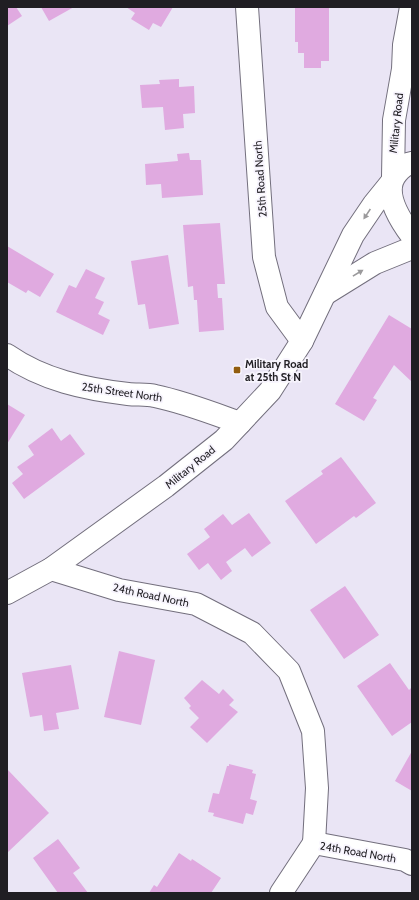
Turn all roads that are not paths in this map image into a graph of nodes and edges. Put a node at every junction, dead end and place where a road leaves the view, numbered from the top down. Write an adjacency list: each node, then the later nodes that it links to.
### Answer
1 (247, 7): 10 (street, 25th Road North)
2 (411, 7): 3 (street, Military Road)
3 (404, 69): 4 (street, Military Road); 6 (street, Military Road)
4 (412, 92)
5 (412, 163): 6 (street)
6 (392, 180): 7 (street); 9 (street, Military Road, one-way to 9)
7 (412, 236)
8 (412, 248): 9 (street, one-way to 8)
9 (325, 294): 10 (street, Military Road)
10 (302, 341): 12 (street, Military Road)
11 (7, 355): 12 (street, 25th Street North)
12 (240, 423): 13 (street, Military Road)
13 (51, 569): 14 (street, Military Road); 15 (street, 24th Road North)
14 (7, 593)
15 (314, 843): 16 (street, 24th Road North); 17 (street)
16 (412, 864)
17 (281, 893)

